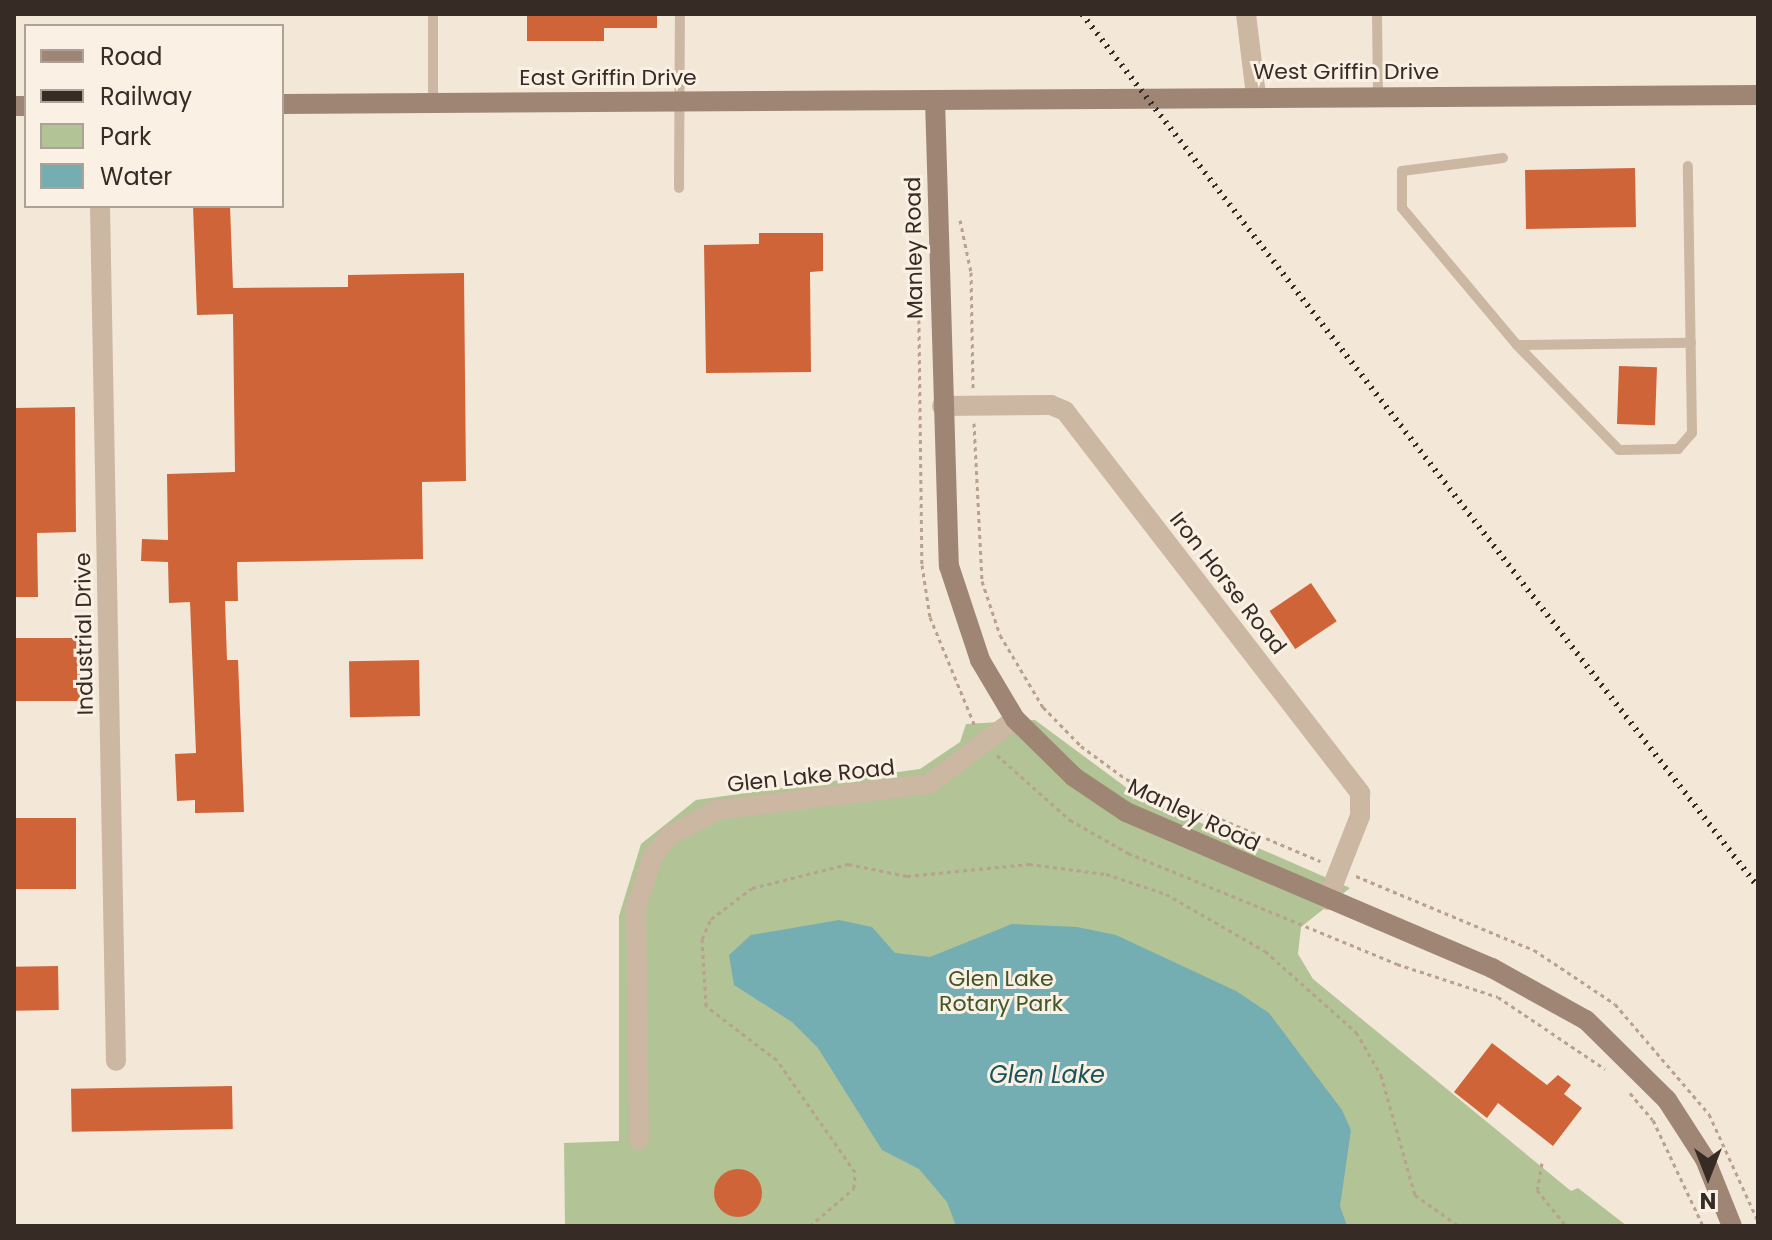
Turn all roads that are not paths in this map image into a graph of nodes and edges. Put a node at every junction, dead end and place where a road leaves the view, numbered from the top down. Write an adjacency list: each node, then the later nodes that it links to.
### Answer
1 (433, 14): 10 (lane)
2 (680, 14): 9 (lane)
3 (1246, 14): 6 (street)
4 (1377, 14): 7 (lane)
5 (1758, 95): 7 (street, West Griffin Drive)
6 (1256, 96): 7 (street, West Griffin Drive); 8 (street, West Griffin Drive)
7 (1378, 96)
8 (935, 100): 9 (street, East Griffin Drive); 18 (street, Manley Road)
9 (679, 101): 10 (street, East Griffin Drive); 14 (lane)
10 (433, 103): 11 (street, East Griffin Drive)
11 (284, 104)
12 (1503, 158): 17 (lane)
13 (1688, 166): 16 (lane)
14 (679, 188)
15 (100, 208): 21 (street, Industrial Drive)
16 (1691, 343): 17 (lane); 17 (lane)
17 (1517, 345)
18 (942, 406): 19 (street, Manley Road); 20 (street, Iron Horse Road)
19 (1015, 719): 20 (street, Manley Road); 22 (street, Glen Lake Road)
20 (1327, 900): 23 (street, Manley Road)
21 (116, 1061)
22 (639, 1140)
23 (1732, 1226)

